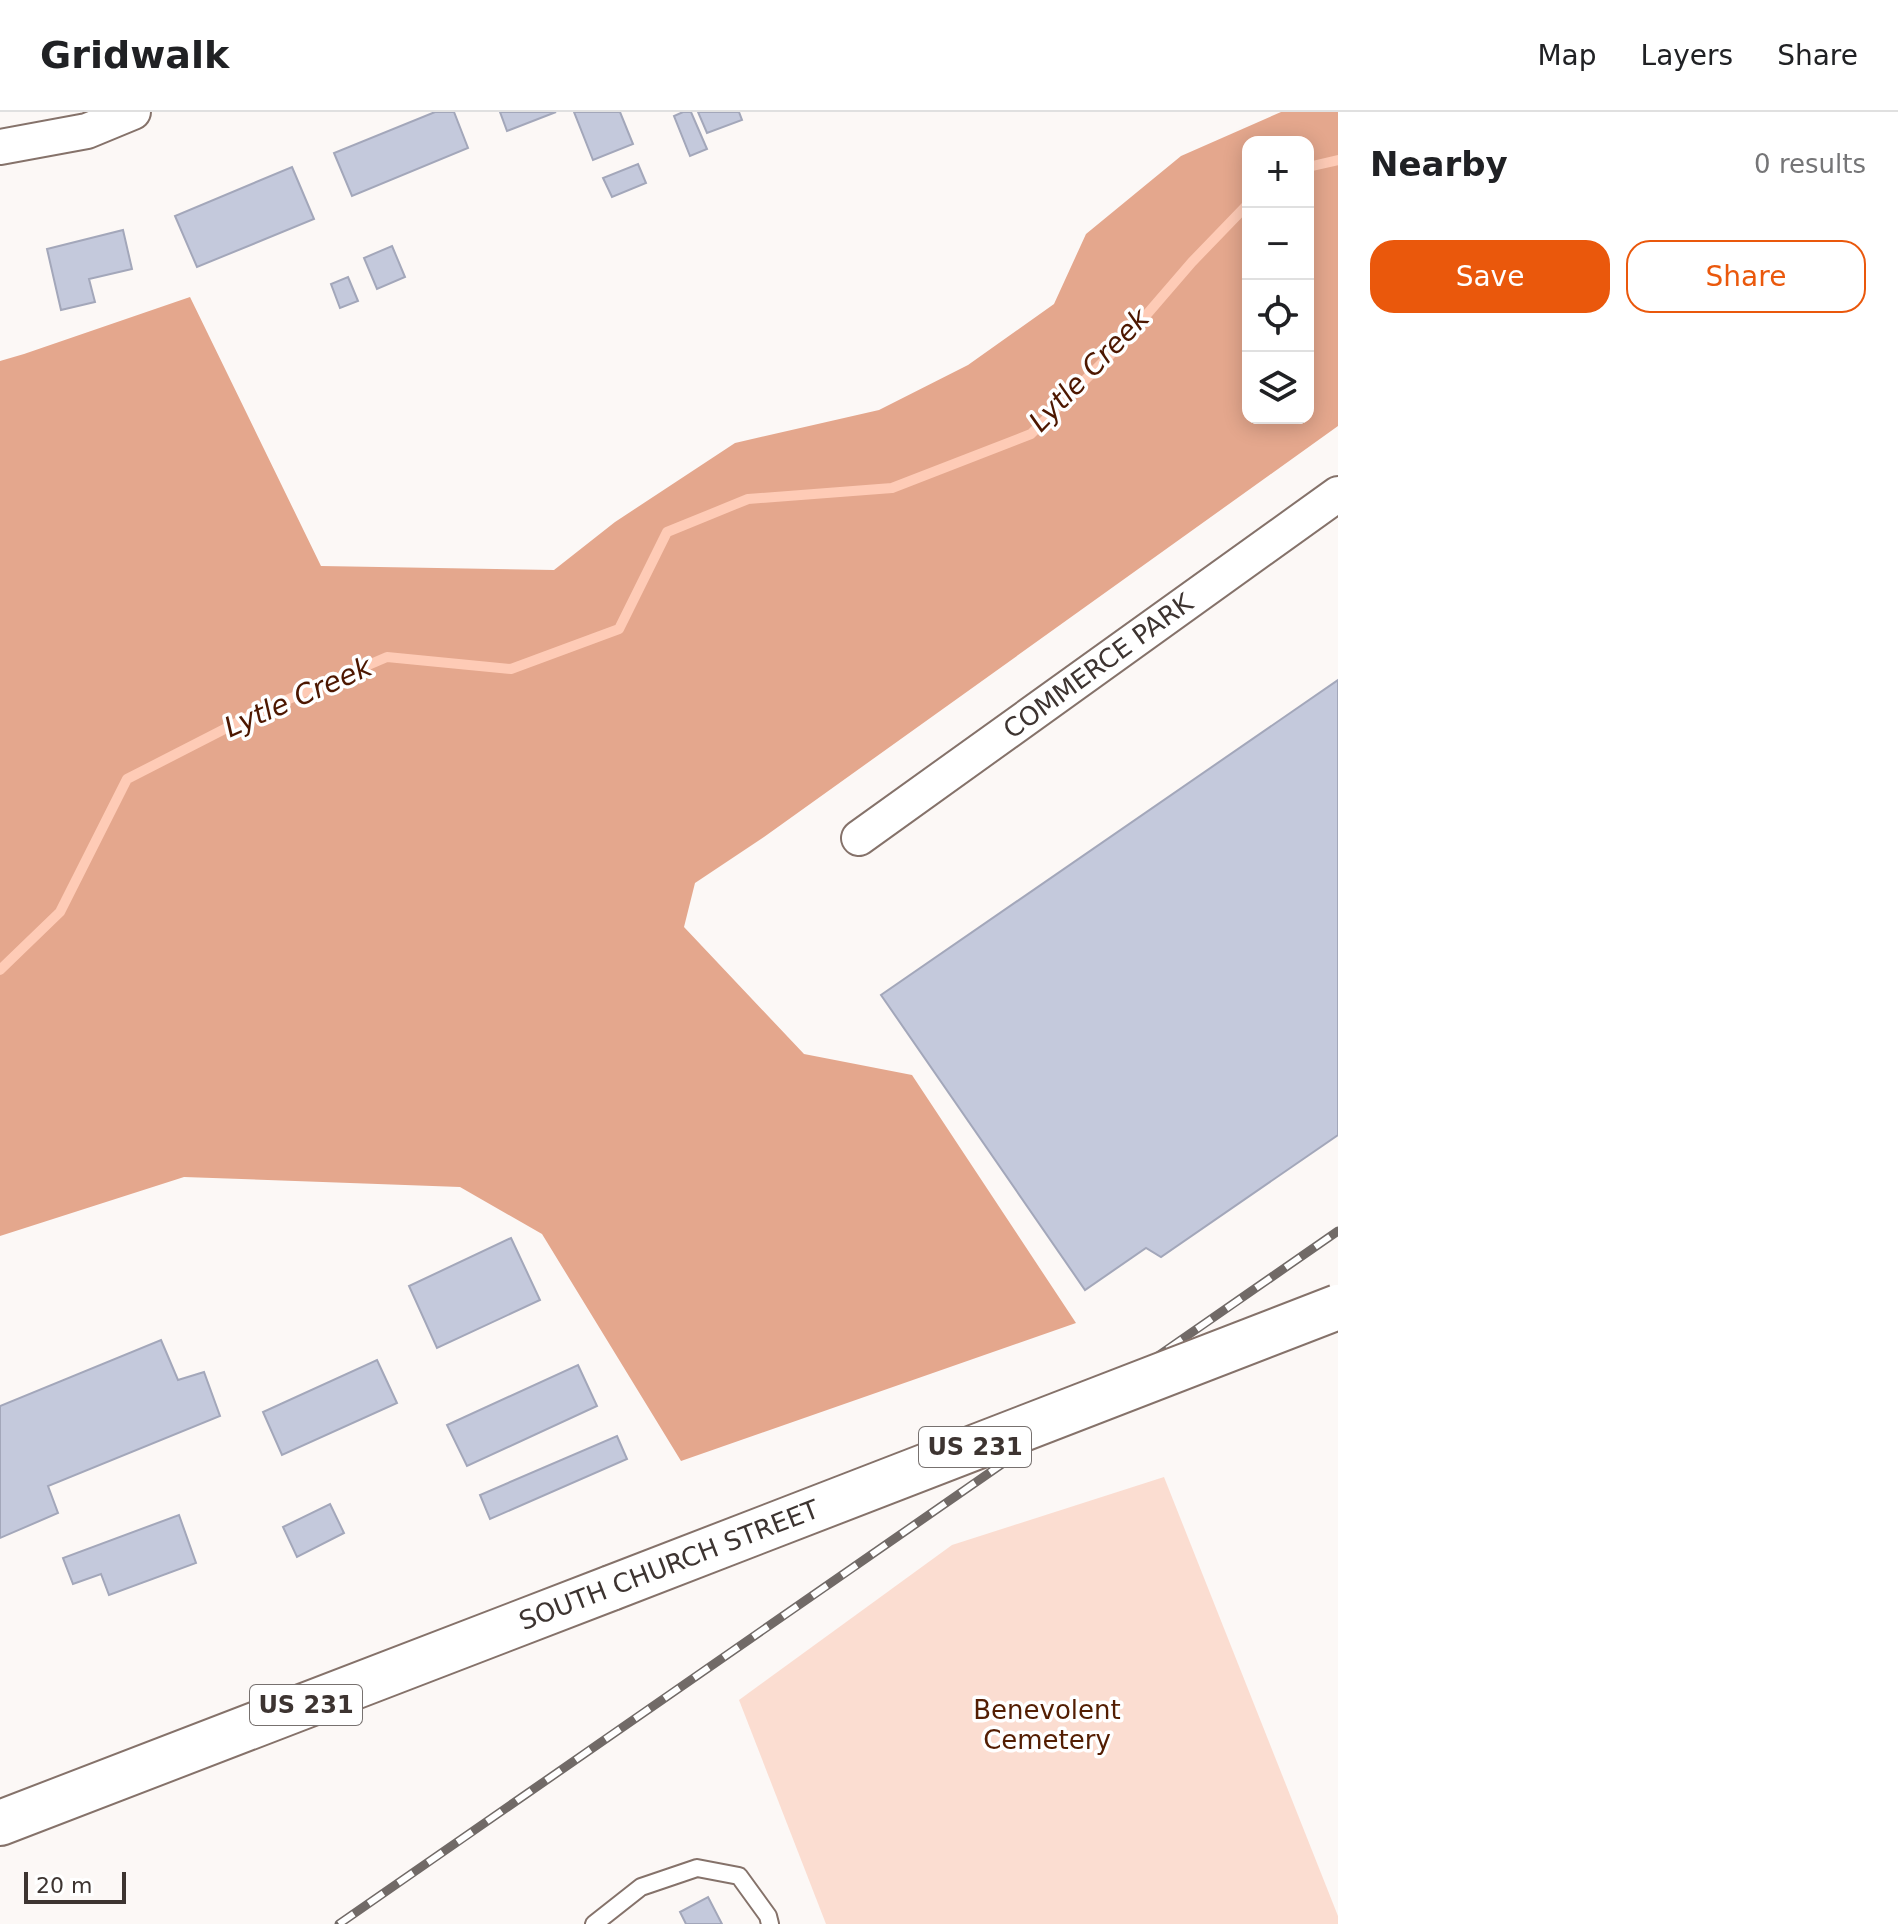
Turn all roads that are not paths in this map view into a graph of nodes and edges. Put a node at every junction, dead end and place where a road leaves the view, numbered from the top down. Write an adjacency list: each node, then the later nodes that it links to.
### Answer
1 (133, 112): 2 (street)
2 (0, 147)
3 (1338, 494): 4 (street, COMMERCE PARK)
4 (859, 838)
5 (1338, 1307): 6 (main road, SOUTH CHURCH STREET / US 231, bridge)
6 (0, 1823)
7 (594, 1924): 8 (lane)
8 (770, 1924)

